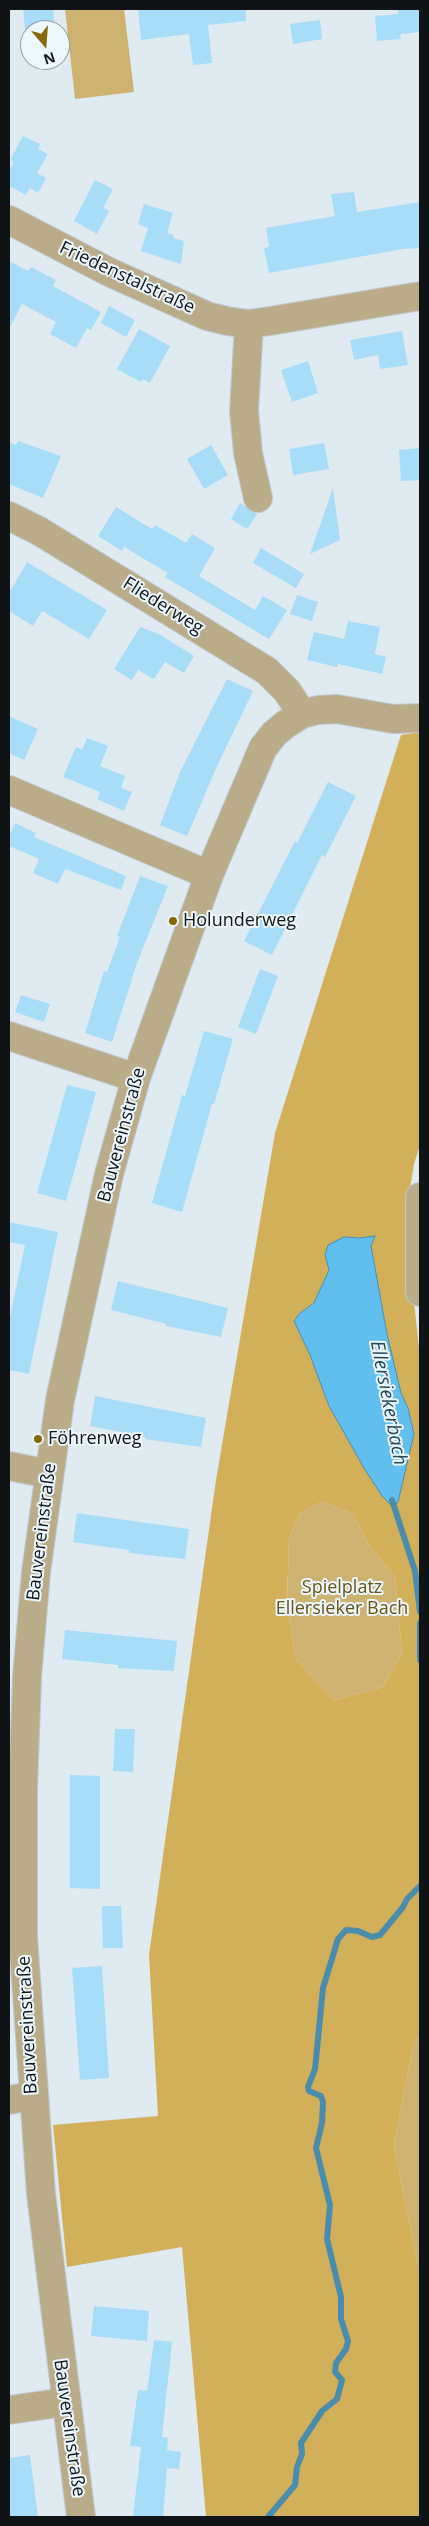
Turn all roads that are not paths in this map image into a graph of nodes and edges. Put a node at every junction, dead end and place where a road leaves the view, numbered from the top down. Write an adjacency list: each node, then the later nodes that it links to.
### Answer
1 (9, 220): 3 (street, Friedenstalstraße)
2 (420, 296): 3 (street, Friedenstalstraße)
3 (249, 324): 4 (street)
4 (258, 498)
5 (9, 516): 6 (street, Fliederweg)
6 (302, 714): 7 (street, Bauvereinstraße); 9 (street, Bauvereinstraße)
7 (420, 718)
8 (9, 790): 9 (street)
9 (209, 875): 11 (street, Bauvereinstraße)
10 (9, 1036): 11 (street)
11 (136, 1078): 15 (street, Bauvereinstraße)
12 (420, 1198): 13 (street)
13 (420, 1292)
14 (9, 1466): 15 (street)
15 (49, 1474): 16 (street, Bauvereinstraße)
16 (20, 2098): 17 (street, Bauvereinstraße)
17 (65, 2402): 18 (street); 19 (street, Bauvereinstraße)
18 (9, 2410)
19 (81, 2517)

